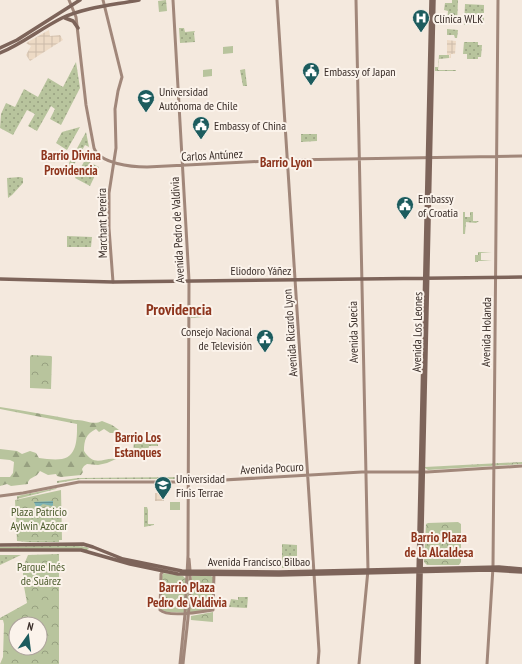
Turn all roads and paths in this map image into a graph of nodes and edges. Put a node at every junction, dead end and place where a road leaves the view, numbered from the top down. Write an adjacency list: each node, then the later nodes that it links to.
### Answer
1 (69, 0): 11 (street, Carlos Antúnez)
2 (80, 0): 11 (main road)
3 (103, 0): 12 (street, Marchant Pereira)
4 (139, 0): 12 (main road)
5 (174, 0): 24 (street, Avenida Pedro de Valdivia)
6 (277, 0): 22 (street, Avenida Ricardo Lyon)
7 (356, 0): 21 (street, Avenida Suecia)
8 (430, 0): 20 (main road, Avenida Los Leones)
9 (434, 0): 20 (main road, Avenida Los Leones)
10 (498, 0): 19 (street, Avenida Holanda)
11 (72, 6): 13 (street, Carlos Antúnez); 16 (main road)
12 (105, 6): 13 (main road); 23 (street, Marchant Pereira)
13 (75, 13): 14 (main road); 15 (street, Carlos Antúnez)
14 (62, 18): 15 (main road); 17 (main road)
15 (78, 28): 23 (street, Carlos Antúnez)
16 (0, 48)
17 (0, 53)
18 (522, 156): 19 (street, Carlos Antúnez)
19 (497, 157): 20 (street, Carlos Antúnez); 25 (street, Avenida Holanda)
20 (429, 158): 21 (street, Carlos Antúnez); 27 (main road, Avenida Los Leones)
21 (359, 159): 22 (street, Carlos Antúnez); 29 (street, Avenida Suecia)
22 (288, 160): 24 (street, Carlos Antúnez); 31 (street, Avenida Ricardo Lyon)
23 (113, 162): 24 (street, Carlos Antúnez); 32 (street, Marchant Pereira)
24 (183, 166): 30 (street, Avenida Pedro de Valdivia)
25 (496, 277): 26 (main road, Eliodoro Yáñez); 27 (main road, Eliodoro Yáñez); 34 (street, Avenida Holanda)
26 (522, 277)
27 (426, 278): 29 (main road, Eliodoro Yáñez); 35 (main road, Avenida Los Leones)
28 (0, 279): 32 (main road, Eliodoro Yáñez)
29 (361, 279): 31 (main road, Eliodoro Yáñez); 36 (street, Avenida Suecia)
30 (189, 280): 31 (main road, Eliodoro Yáñez); 32 (main road, Eliodoro Yáñez); 38 (street, Avenida Pedro de Valdivia)
31 (295, 280): 37 (street, Avenida Ricardo Lyon)
32 (113, 282)
33 (522, 466): 34 (street, Avenida Pocuro)
34 (494, 467): 35 (street, Avenida Pocuro); 46 (street, Avenida Holanda)
35 (422, 471): 36 (street, Avenida Pocuro); 49 (main road, Avenida Los Leones)
36 (366, 472): 37 (street, Avenida Pocuro); 52 (street, Avenida Suecia)
37 (308, 476): 38 (street, Avenida Pocuro); 51 (street, Avenida Ricardo Lyon)
38 (189, 482): 39 (street, Avenida Pocuro); 54 (street, Avenida Pedro de Valdivia)
39 (0, 496)
40 (0, 545): 41 (main road, Avenida Francisco Bilbao)
41 (89, 546): 42 (main road, Avenida Francisco Bilbao); 44 (main road)
42 (96, 548): 45 (main road); 48 (main road, Avenida Francisco Bilbao)
43 (0, 550): 44 (main road, Avenida Francisco Bilbao)
44 (88, 552): 45 (main road, Avenida Francisco Bilbao)
45 (94, 553): 50 (main road, Avenida Francisco Bilbao)
46 (493, 568): 47 (main road, Avenida Francisco Bilbao); 49 (main road, Avenida Francisco Bilbao); 53 (main road, Avenida Francisco Bilbao); 62 (street, Avenida Holanda)
47 (522, 569)
48 (173, 570): 50 (street); 54 (main road, Avenida Francisco Bilbao)
49 (420, 570): 52 (main road, Avenida Francisco Bilbao); 61 (main road, Avenida Los Leones)
50 (162, 571): 54 (main road, Avenida Francisco Bilbao); 56 (street)
51 (314, 572): 52 (main road, Avenida Francisco Bilbao); 55 (main road, Avenida Francisco Bilbao); 59 (street, Avenida Ricardo Lyon)
52 (368, 572): 60 (street, Avenida Suecia)
53 (522, 572)
54 (188, 573): 55 (main road, Avenida Francisco Bilbao); 56 (street, Avenida Pedro de Valdivia)
55 (214, 573): 56 (street)
56 (186, 614): 57 (street, Avenida Pedro de Valdivia); 58 (street, Avenida Pedro de Valdivia)
57 (180, 664)
58 (183, 664)
59 (318, 664)
60 (359, 664)
61 (418, 664)
62 (487, 664)

